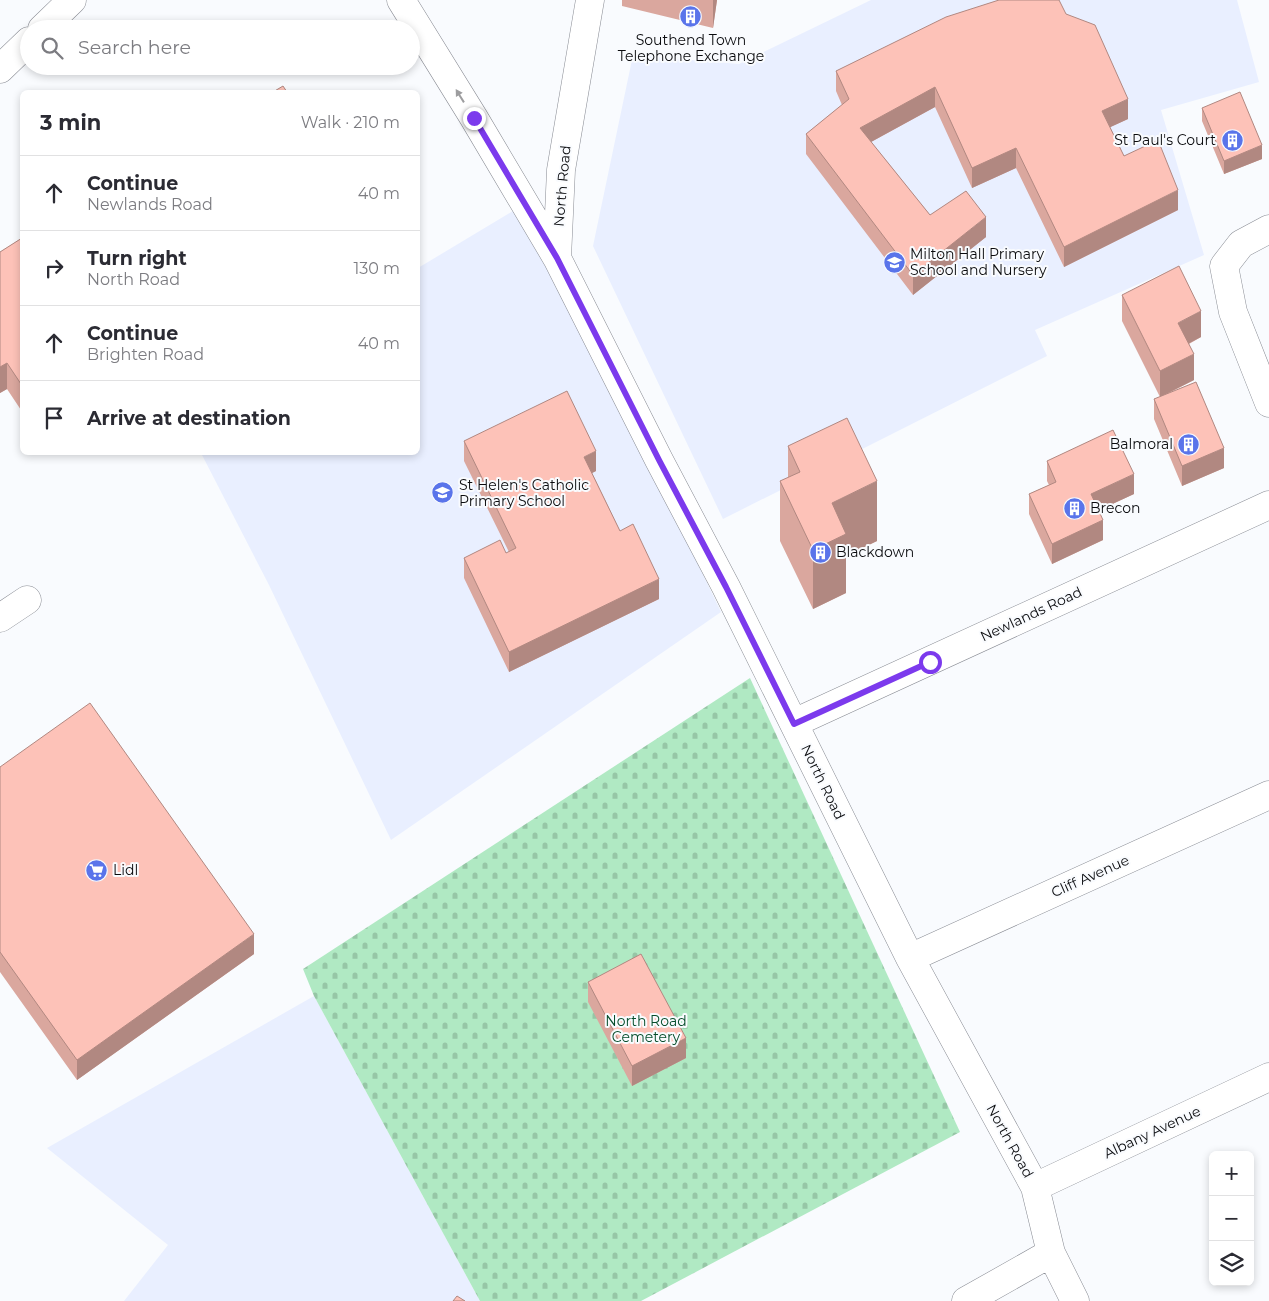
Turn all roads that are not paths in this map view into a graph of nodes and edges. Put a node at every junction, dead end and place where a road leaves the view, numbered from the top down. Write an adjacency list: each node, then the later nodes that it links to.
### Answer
1 (72, 0): 4 (street)
2 (401, 0): 5 (street, one-way to 2)
3 (590, 0): 10 (street, North Road)
4 (51, 20)
5 (413, 20)
6 (420, 31): 10 (street, one-way to 6)
7 (20, 50): 8 (street)
8 (0, 69)
9 (1269, 229): 11 (street)
10 (557, 258): 15 (street, North Road)
11 (1269, 404)
12 (1269, 505): 15 (street, Newlands Road)
13 (27, 600): 14 (street)
14 (0, 618)
15 (794, 724): 17 (street, North Road)
16 (1269, 795): 17 (street, Cliff Avenue)
17 (910, 958): 19 (street, North Road)
18 (1269, 1078): 19 (street, Albany Avenue)
19 (1035, 1187): 20 (street, North Road)
20 (1051, 1254): 21 (street); 22 (street, North Road)
21 (966, 1301)
22 (1075, 1301)

